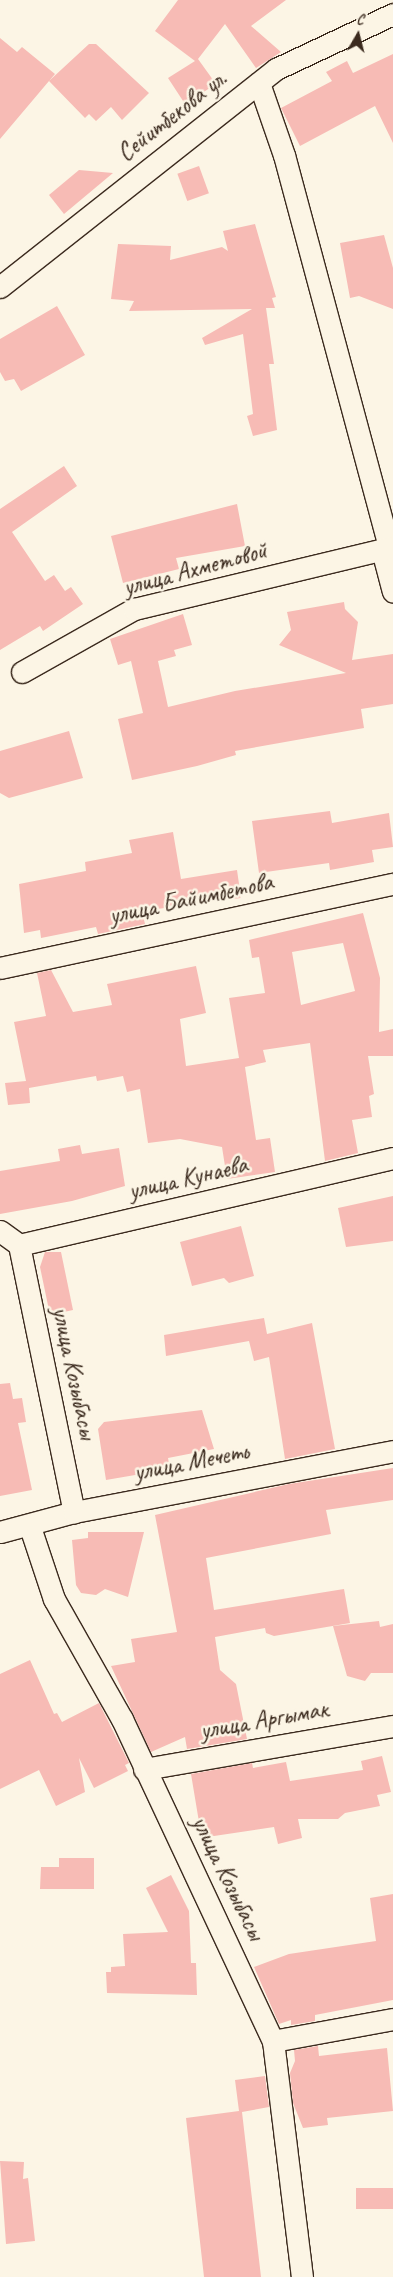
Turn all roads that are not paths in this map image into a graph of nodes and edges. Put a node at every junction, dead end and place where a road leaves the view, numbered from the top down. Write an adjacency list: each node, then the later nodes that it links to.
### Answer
1 (393, 14): 2 (street, Сейитбекова ул.)
2 (259, 83): 3 (street, Сейитбекова ул.); 4 (street)
3 (0, 287)
4 (388, 548): 5 (street); 6 (street, улица Ахметовой)
5 (393, 592)
6 (22, 672)
7 (393, 884): 8 (street, улица Байимбетова)
8 (0, 968)
9 (393, 1158): 11 (street, улица Кунаева)
10 (0, 1231): 11 (street)
11 (19, 1245): 13 (street, улица Козыбасы)
12 (393, 1451): 13 (street, улица Мечеть)
13 (74, 1512): 14 (street, улица Мечеть)
14 (30, 1526): 15 (street, улица Мечеть); 17 (street, улица Козыбасы)
15 (0, 1532)
16 (393, 1726): 17 (street, улица Аргымак)
17 (144, 1768): 19 (street, улица Козыбасы)
18 (393, 2019): 19 (street)
19 (273, 2041): 20 (street, улица Козыбасы)
20 (302, 2277)

